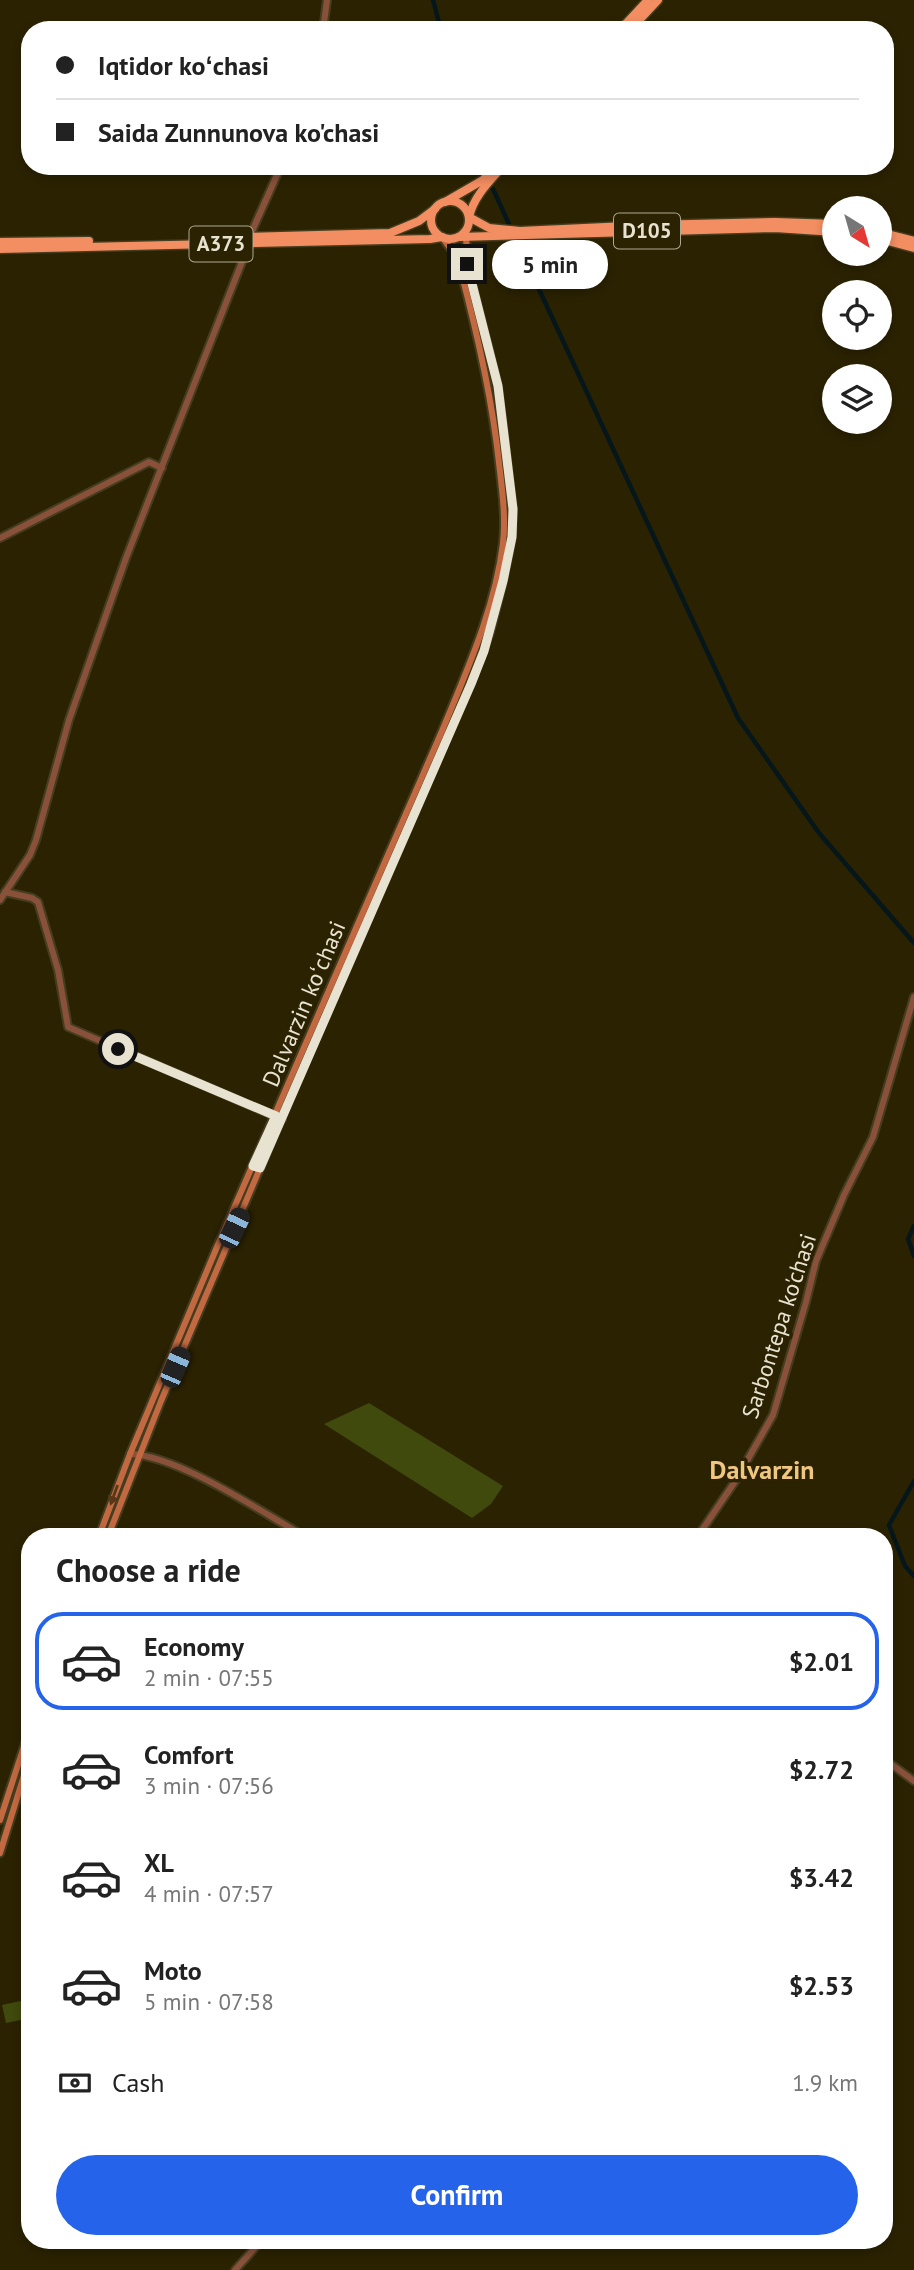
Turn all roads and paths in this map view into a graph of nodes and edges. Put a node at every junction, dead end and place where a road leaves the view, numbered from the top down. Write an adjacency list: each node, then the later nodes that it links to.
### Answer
1 (327, 0): 4 (street)
2 (648, 0): 5 (highway)
3 (658, 0): 6 (highway)
4 (324, 21)
5 (628, 21)
6 (638, 21)
7 (277, 175): 19 (street)
8 (488, 175): 11 (highway, A373)
9 (496, 175): 10 (highway)
10 (477, 198): 12 (highway); 14 (highway)
11 (439, 207): 12 (highway); 18 (highway); 19 (highway, A373)
12 (469, 217): 14 (highway, D105); 16 (highway)
13 (822, 224): 14 (highway, D105)
14 (485, 226)
15 (822, 231): 16 (highway, D105)
16 (464, 235): 18 (highway, A373); 27 (main road, Dalvarzin koʻchasi)
17 (892, 235): 20 (highway)
18 (442, 237): 19 (highway, A373); 26 (main road, Dalvarzin koʻchasi)
19 (249, 241): 21 (highway, A373); 24 (highway, A373); 25 (street)
20 (914, 241)
21 (0, 242)
22 (892, 242): 23 (highway)
23 (914, 248)
24 (0, 249)
25 (162, 468): 28 (street); 31 (street)
26 (503, 537): 27 (main road); 29 (main road, Dalvarzin koʻchasi)
27 (512, 537): 30 (main road, Dalvarzin koʻchasi)
28 (0, 538)
29 (477, 646): 30 (main road); 33 (main road, Dalvarzin koʻchasi)
30 (485, 648): 33 (main road, Dalvarzin koʻchasi)
31 (5, 892): 32 (street); 35 (street)
32 (0, 900)
33 (358, 933): 35 (main road, Dalvarzin koʻchasi)
34 (914, 997): 42 (street, Sarbontepa ko'chasi)
35 (279, 1117): 36 (main road, Dalvarzin koʻchasi)
36 (256, 1167): 37 (main road, Dalvarzin koʻchasi); 38 (main road, Dalvarzin koʻchasi)
37 (130, 1454): 38 (street); 39 (main road, Dalvarzin koʻchasi, one-way to 39)
38 (139, 1454): 40 (main road, Dalvarzin koʻchasi); 41 (street)
39 (102, 1528)
40 (111, 1528)
41 (290, 1528)
42 (703, 1528)
43 (21, 1756): 47 (main road)
44 (893, 1765): 45 (street)
45 (914, 1780)
46 (21, 1785): 48 (main road)
47 (0, 1820)
48 (0, 1853)
49 (254, 2249): 50 (street)
50 (235, 2270)

